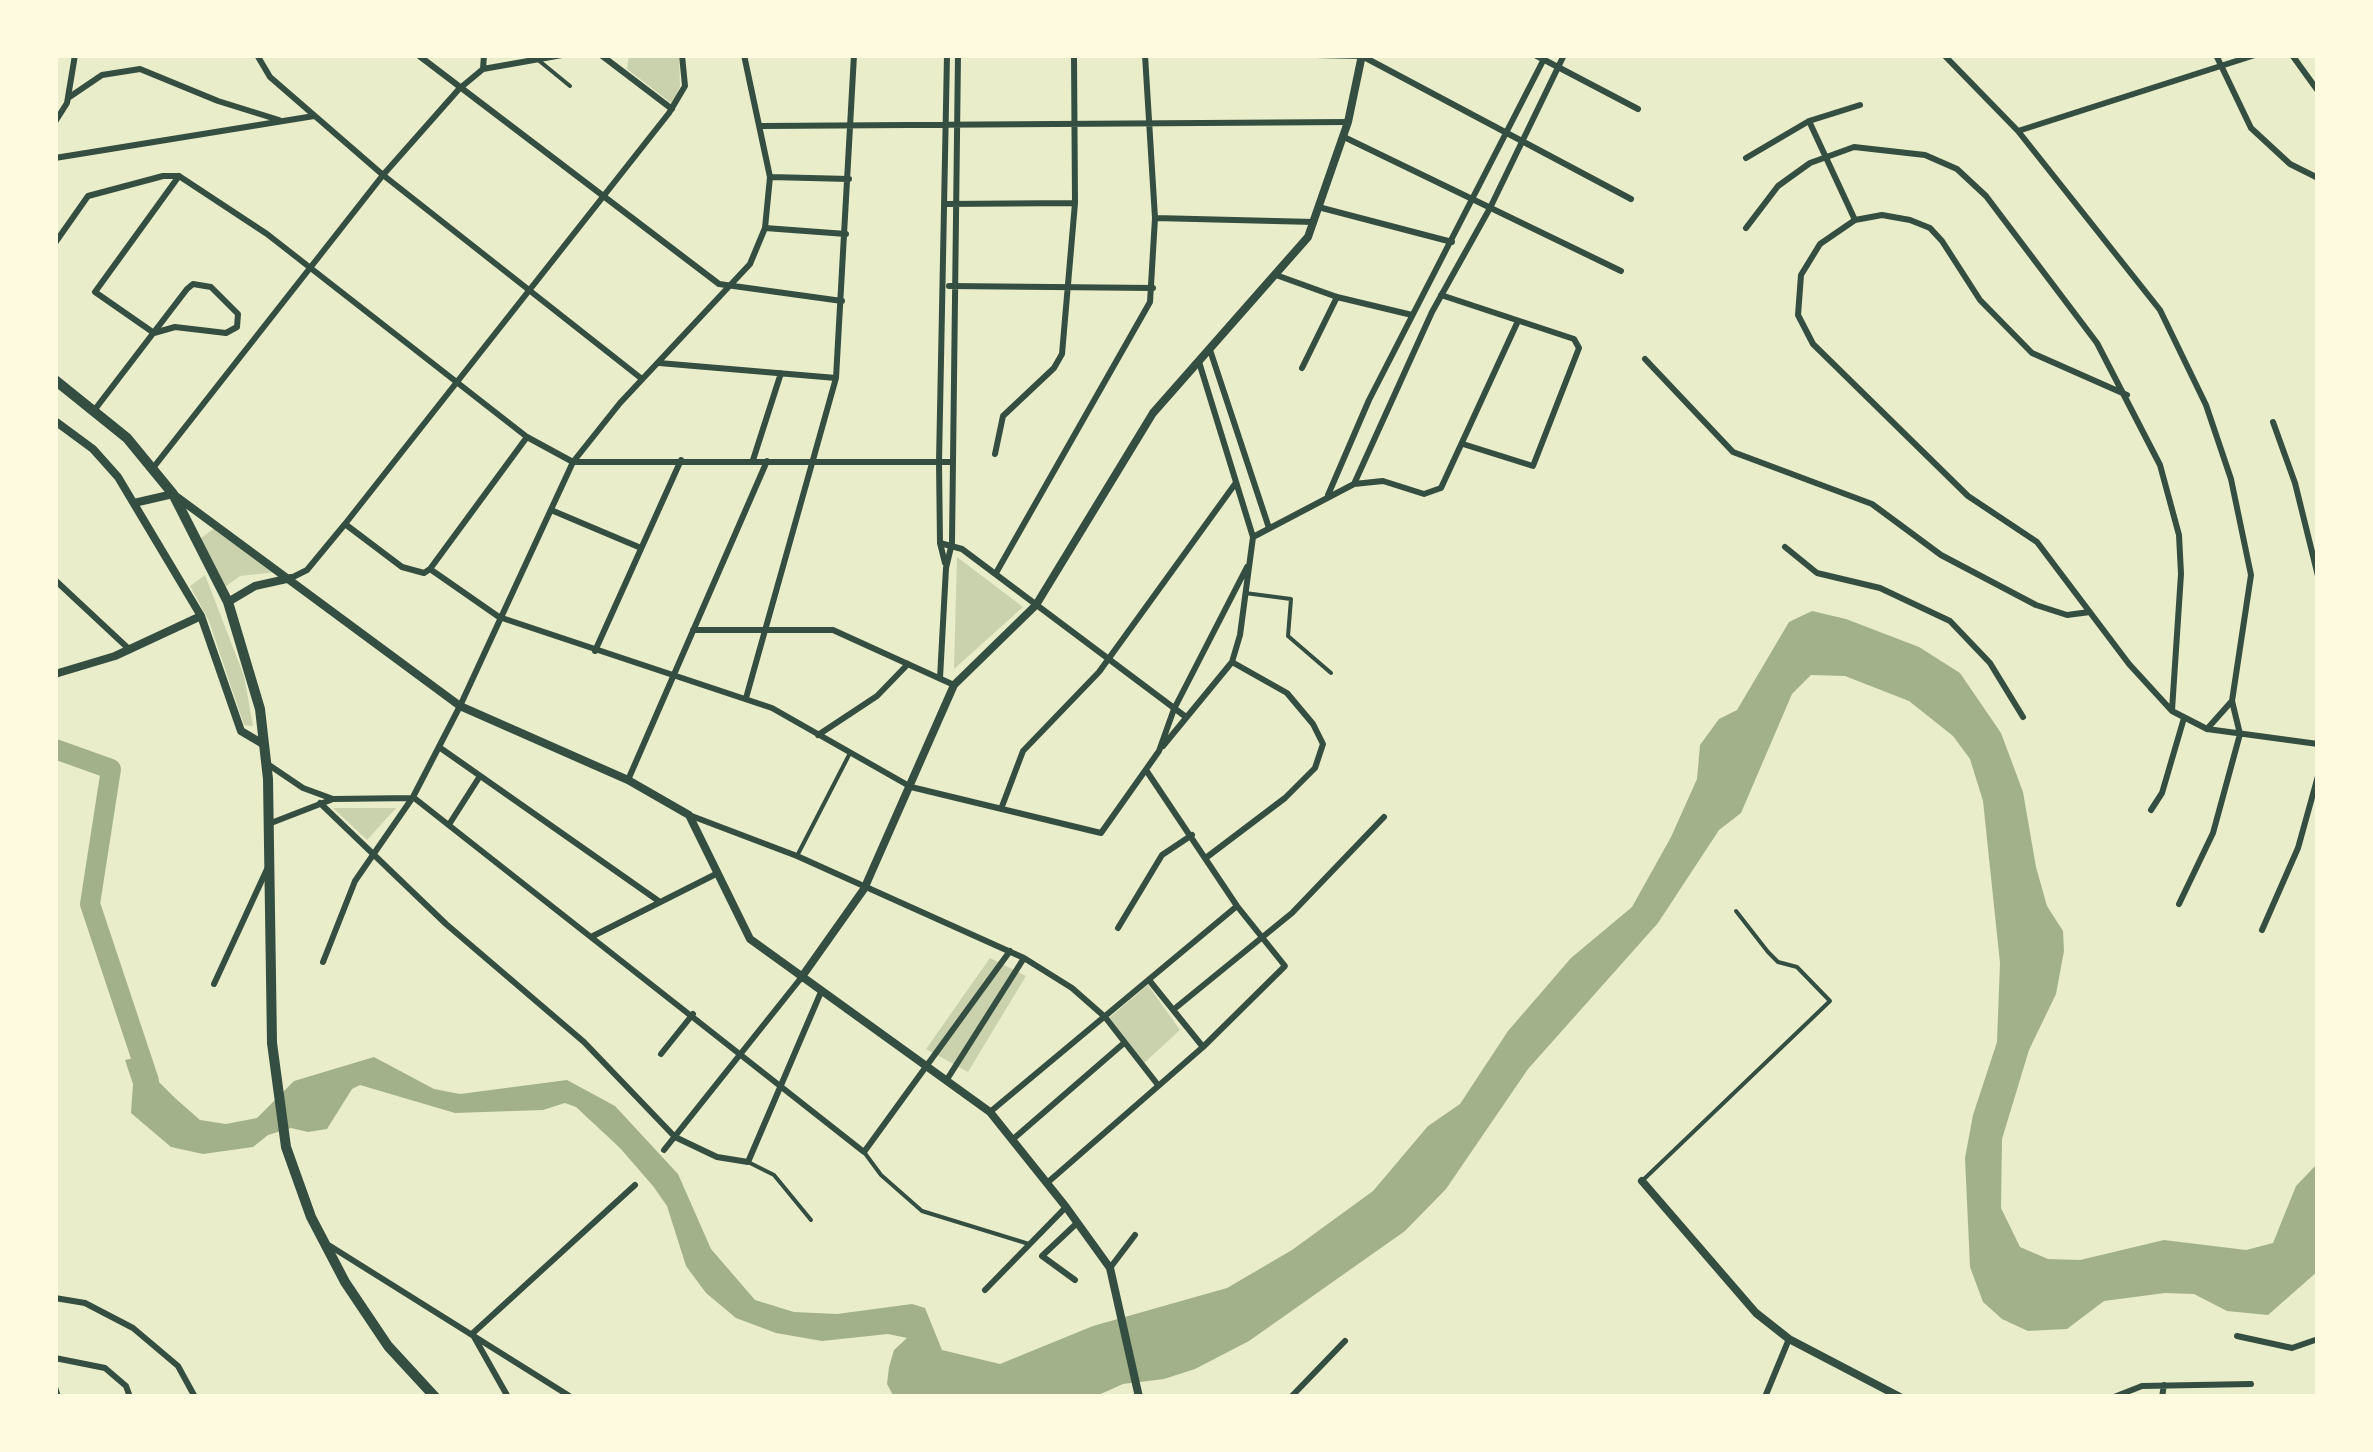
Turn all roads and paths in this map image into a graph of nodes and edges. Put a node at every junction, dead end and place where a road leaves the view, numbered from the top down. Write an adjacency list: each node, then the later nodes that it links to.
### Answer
1 (75, 55): 30 (street)
2 (256, 55): 34 (street)
3 (418, 55): 28 (street)
4 (484, 55): 26 (street)
5 (562, 55): 23 (street)
6 (601, 55): 32 (street)
7 (682, 55): 32 (street)
8 (744, 55): 43 (street)
9 (854, 55): 39 (street)
10 (947, 55): 40 (street)
11 (958, 55): 42 (street)
12 (1074, 55): 41 (street)
13 (1145, 55): 44 (street)
14 (1316, 55): 15 (street)
15 (1362, 55): 38 (street); 45 (street)
16 (1535, 55): 22 (street)
17 (1564, 55): 25 (street)
18 (1944, 55): 46 (street)
19 (2216, 55): 24 (street)
20 (2255, 55): 24 (street)
21 (2292, 55): 29 (street)
22 (1545, 57): 25 (street); 45 (street)
23 (537, 59): 26 (street); 27 (lane)
24 (2220, 66): 46 (street); 55 (street)
25 (1558, 68): 33 (street); 48 (street)
26 (483, 70): 28 (street)
27 (570, 86)
28 (459, 89): 52 (street); 57 (street)
29 (2318, 90)
30 (68, 98): 35 (street); 37 (street)
31 (1860, 105): 36 (street)
32 (672, 109): 57 (street)
33 (1638, 110)
34 (314, 116): 35 (street); 52 (street)
35 (283, 121): 50 (street)
36 (1809, 121): 49 (street); 51 (street)
37 (55, 122)
38 (1348, 122): 44 (street); 47 (street)
39 (852, 123): 40 (street); 43 (street); 56 (street)
40 (946, 124): 42 (street); 62 (street)
41 (1075, 124): 42 (street); 44 (street); 61 (street)
42 (957, 125): 60 (street)
43 (762, 126): 54 (street)
44 (1150, 126): 65 (street)
45 (1510, 131): 48 (street); 59 (street)
46 (2018, 131): 152 (street)
47 (1344, 137): 59 (street); 63 (street)
48 (1524, 139): 58 (street); 64 (street)
49 (1827, 155): 66 (street); 69 (street); 98 (street)
50 (55, 158)
51 (1746, 158)
52 (382, 175): 73 (street); 78 (street)
53 (179, 176): 72 (street); 73 (street); 87 (street)
54 (770, 178): 56 (street); 68 (street)
55 (2318, 178)
56 (849, 179): 70 (street)
57 (602, 195): 78 (street); 79 (street)
58 (1631, 199)
59 (1472, 200): 64 (street); 71 (street)
60 (956, 203): 61 (street); 62 (street); 77 (street)
61 (1075, 203): 80 (street)
62 (944, 204): 76 (street)
63 (1322, 208): 67 (street); 71 (street)
64 (1490, 208): 74 (street); 82 (street)
65 (1156, 218): 67 (street); 81 (street)
66 (1855, 220): 98 (street); 136 (street)
67 (1316, 222): 75 (street)
68 (765, 228): 70 (street); 79 (street)
69 (1746, 228)
70 (846, 234): 84 (street)
71 (1452, 242): 85 (street)
72 (55, 244)
73 (311, 267): 97 (street); 112 (street)
74 (1621, 272)
75 (1276, 275): 83 (street); 88 (street)
76 (940, 285): 77 (street); 109 (street)
77 (952, 286): 80 (street); 110 (street)
78 (529, 288): 95 (street); 97 (street)
79 (730, 288): 84 (street); 90 (street)
80 (1066, 288): 81 (street); 104 (street)
81 (1152, 288): 129 (street)
82 (1441, 295): 86 (street); 114 (street)
83 (1336, 297): 85 (street); 92 (street)
84 (842, 300): 94 (street)
85 (1412, 316): 116 (street)
86 (1518, 321): 103 (street); 103 (street)
87 (154, 333): 87 (street); 99 (street)
88 (1210, 350): 91 (street); 120 (street)
89 (1645, 359): 136 (street)
90 (658, 362): 93 (street); 95 (street)
91 (1198, 362): 113 (street); 135 (street)
92 (1302, 368)
93 (781, 373): 94 (street); 106 (street)
94 (836, 378): 111 (street)
95 (642, 379): 108 (street)
96 (55, 380): 99 (main road)
97 (455, 382): 102 (street); 119 (street)
98 (2127, 395): 155 (street)
99 (96, 408): 112 (main road)
100 (55, 421): 117 (street)
101 (2273, 422): 130 (street)
102 (527, 436): 108 (street); 128 (street)
103 (1463, 444): 114 (street)
104 (995, 454)
105 (681, 460): 106 (street); 108 (street); 125 (street)
106 (753, 460): 107 (street)
107 (767, 461): 111 (street); 140 (street)
108 (574, 462): 118 (street)
109 (939, 462): 110 (street); 111 (street); 122 (street)
110 (952, 462): 123 (street)
111 (813, 463): 139 (street)
112 (153, 468): 115 (main road)
113 (1236, 483): 121 (street); 143 (street)
114 (1354, 484): 116 (street)
115 (173, 494): 117 (street); 131 (street); 134 (main road)
116 (1328, 495): 120 (street)
117 (134, 503): 137 (street)
118 (551, 510): 125 (street); 138 (street)
119 (346, 524): 128 (street); 131 (street)
120 (1269, 528): 121 (street)
121 (1254, 537): 126 (street)
122 (940, 543): 123 (street); 127 (street)
123 (952, 543): 127 (street); 129 (street)
124 (1785, 546): 156 (street)
125 (641, 548): 142 (street)
126 (1247, 566): 133 (street); 154 (street)
127 (946, 568): 149 (street)
128 (430, 569): 138 (street)
129 (996, 573): 135 (street)
130 (2318, 576)
131 (291, 578): 134 (street); 153 (street)
132 (55, 580): 141 (street)
133 (1245, 592): 144 (street); 146 (lane)
134 (228, 602): 162 (main road)
135 (1036, 605): 143 (street); 150 (street)
136 (2090, 612): 155 (street)
137 (201, 616): 141 (street); 162 (street)
138 (499, 617): 142 (street); 153 (street)
139 (764, 629): 140 (street); 145 (street); 151 (street)
140 (693, 630): 148 (street)
141 (130, 650): 147 (street)
142 (596, 651): 148 (street)
143 (1109, 659): 154 (street); 176 (street)
144 (1232, 662): 158 (street); 185 (street)
145 (908, 664): 149 (street); 161 (street)
146 (1330, 673)
147 (55, 674)
148 (674, 676): 151 (street); 171 (street)
149 (940, 678): 150 (street)
150 (954, 685): 172 (street)
151 (746, 698): 161 (street)
152 (2232, 700): 159 (street); 160 (street)
153 (460, 706): 164 (street); 171 (street)
154 (1174, 709): 158 (street); 165 (street)
155 (2172, 711): 157 (street)
156 (2023, 717)
157 (2184, 717): 159 (street); 177 (street)
158 (1186, 718): 165 (street)
159 (2207, 729): 160 (street)
160 (2240, 734): 163 (street); 190 (street)
161 (818, 736): 166 (street)
162 (263, 744): 167 (main road)
163 (2318, 744)
164 (440, 747): 169 (street); 173 (street)
165 (1159, 751): 168 (street)
166 (849, 755): 172 (street); 184 (lane)
167 (265, 762): 174 (street); 180 (main road)
168 (1146, 770): 176 (street); 182 (street)
169 (480, 776): 181 (street); 189 (street)
170 (2318, 776): 194 (street)
171 (628, 780): 178 (street)
172 (911, 786): 176 (street); 188 (street)
173 (413, 798): 174 (street); 181 (street); 183 (street)
174 (332, 800): 175 (street)
175 (320, 803): 180 (street); 183 (street)
176 (1000, 809)
177 (2151, 810)
178 (689, 815): 184 (street); 187 (street)
179 (1384, 817): 196 (street)
180 (271, 823): 186 (main road)
181 (450, 823): 195 (street)
182 (1192, 834): 185 (street); 193 (street)
183 (371, 854): 199 (street); 216 (street)
184 (797, 856): 188 (street)
185 (1207, 857): 191 (street)
186 (271, 860): 202 (street); 228 (main road)
187 (716, 874): 189 (street); 200 (street)
188 (864, 888): 197 (street); 200 (street)
189 (660, 902): 195 (street)
190 (2179, 904)
191 (1237, 906): 196 (street); 201 (street)
192 (1736, 912): 221 (lane)
193 (1118, 928)
194 (2262, 930)
195 (593, 936): 205 (street)
196 (1262, 939): 204 (street); 208 (street)
197 (1010, 952): 198 (street); 211 (street)
198 (1024, 958): 206 (street); 212 (street)
199 (323, 962)
200 (800, 978): 203 (street); 210 (street)
201 (1149, 980): 204 (street); 206 (street)
202 (214, 984)
203 (821, 992): 211 (street); 213 (street)
204 (1173, 1010): 208 (street)
205 (693, 1014): 209 (street); 210 (street)
206 (1104, 1018): 207 (street); 215 (street)
207 (1124, 1042): 214 (street); 217 (street)
208 (1203, 1047): 214 (street)
209 (661, 1054)
210 (743, 1054): 213 (street); 216 (street)
211 (928, 1068): 212 (street); 219 (street)
212 (946, 1081): 215 (street)
213 (781, 1084): 219 (street); 220 (street)
214 (1158, 1085): 222 (street)
215 (990, 1112): 217 (street)
216 (675, 1138): 218 (street); 220 (street)
217 (1012, 1140): 222 (street)
218 (664, 1150)
219 (864, 1152): 229 (lane)
220 (748, 1162): 225 (lane)
221 (1642, 1181): 236 (street)
222 (1046, 1183): 224 (street)
223 (635, 1186): 234 (street)
224 (1066, 1207): 226 (street); 229 (street)
225 (811, 1220)
226 (1077, 1223): 230 (street); 231 (street)
227 (1135, 1235): 230 (street)
228 (324, 1243): 234 (street); 247 (main road)
229 (1031, 1245): 232 (street)
230 (1110, 1268): 243 (street)
231 (1076, 1280)
232 (985, 1290)
233 (55, 1298): 246 (street)
234 (473, 1333): 248 (street); 249 (street)
235 (2238, 1336): 237 (street)
236 (1790, 1338): 251 (street); 252 (street)
237 (2318, 1339)
238 (1345, 1341): 250 (street)
239 (55, 1358): 245 (street)
240 (2251, 1384): 241 (street)
241 (2164, 1385): 253 (street); 254 (street)
242 (55, 1387): 244 (street)
243 (1138, 1394)
244 (58, 1397)
245 (130, 1397)
246 (195, 1397)
247 (435, 1397)
248 (508, 1397)
249 (571, 1397)
250 (1292, 1397)
251 (1765, 1397)
252 (1900, 1397)
253 (2114, 1397)
254 (2162, 1397)

